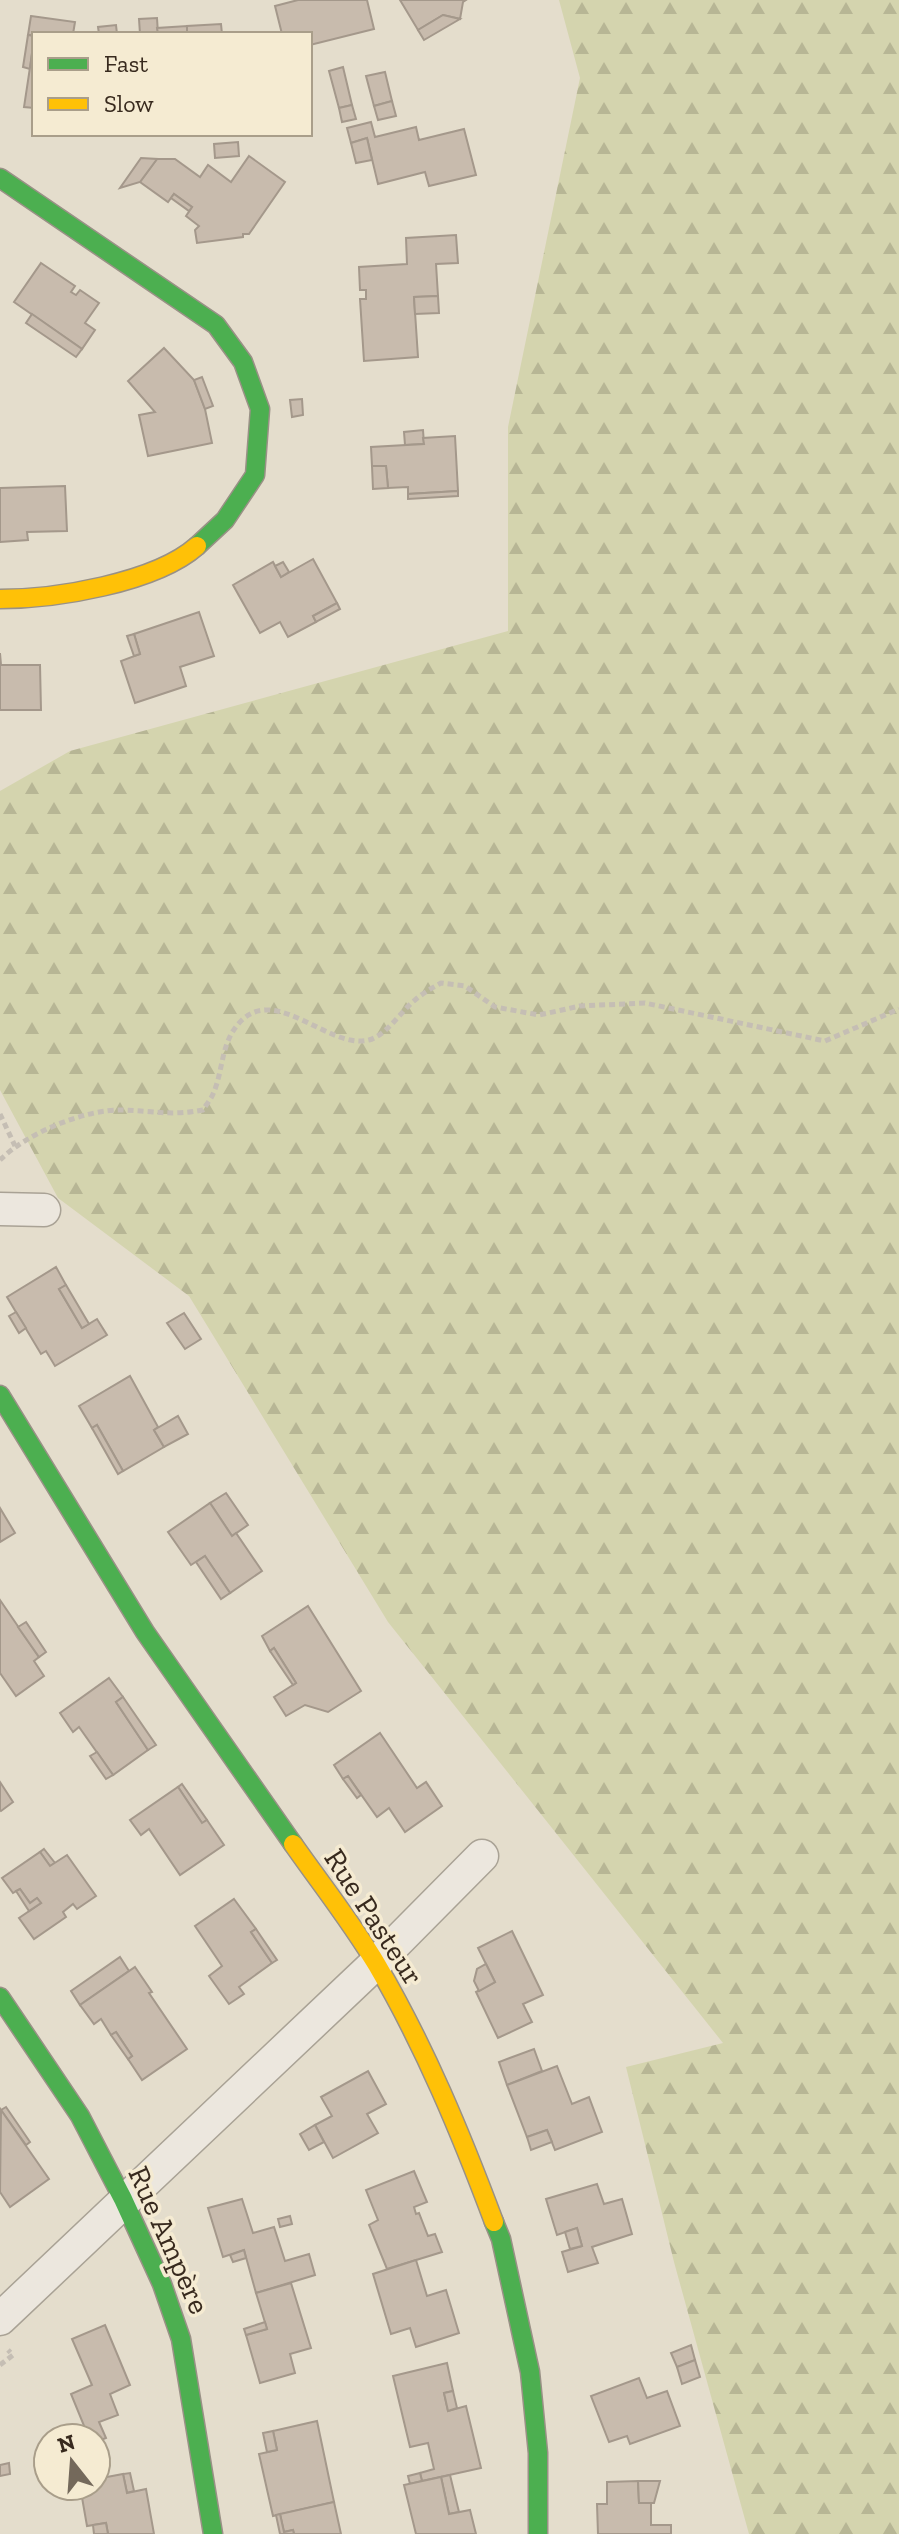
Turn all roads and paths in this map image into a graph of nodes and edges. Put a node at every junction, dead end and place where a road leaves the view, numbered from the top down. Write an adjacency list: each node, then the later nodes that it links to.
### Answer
1 (0, 178): 2 (street)
2 (0, 599)
3 (899, 1009): 5 (path)
4 (0, 1114): 5 (path)
5 (15, 1146): 6 (path)
6 (0, 1160)
7 (0, 1209): 8 (street)
8 (44, 1210)
9 (0, 1395): 11 (street, Rue Pasteur)
10 (482, 1856): 11 (street)
11 (376, 1963): 13 (street); 16 (street, Rue Pasteur)
12 (0, 1997): 13 (street, Rue Ampère)
13 (123, 2199): 14 (street); 15 (street, Rue Ampère)
14 (0, 2319)
15 (213, 2534)
16 (538, 2534)

